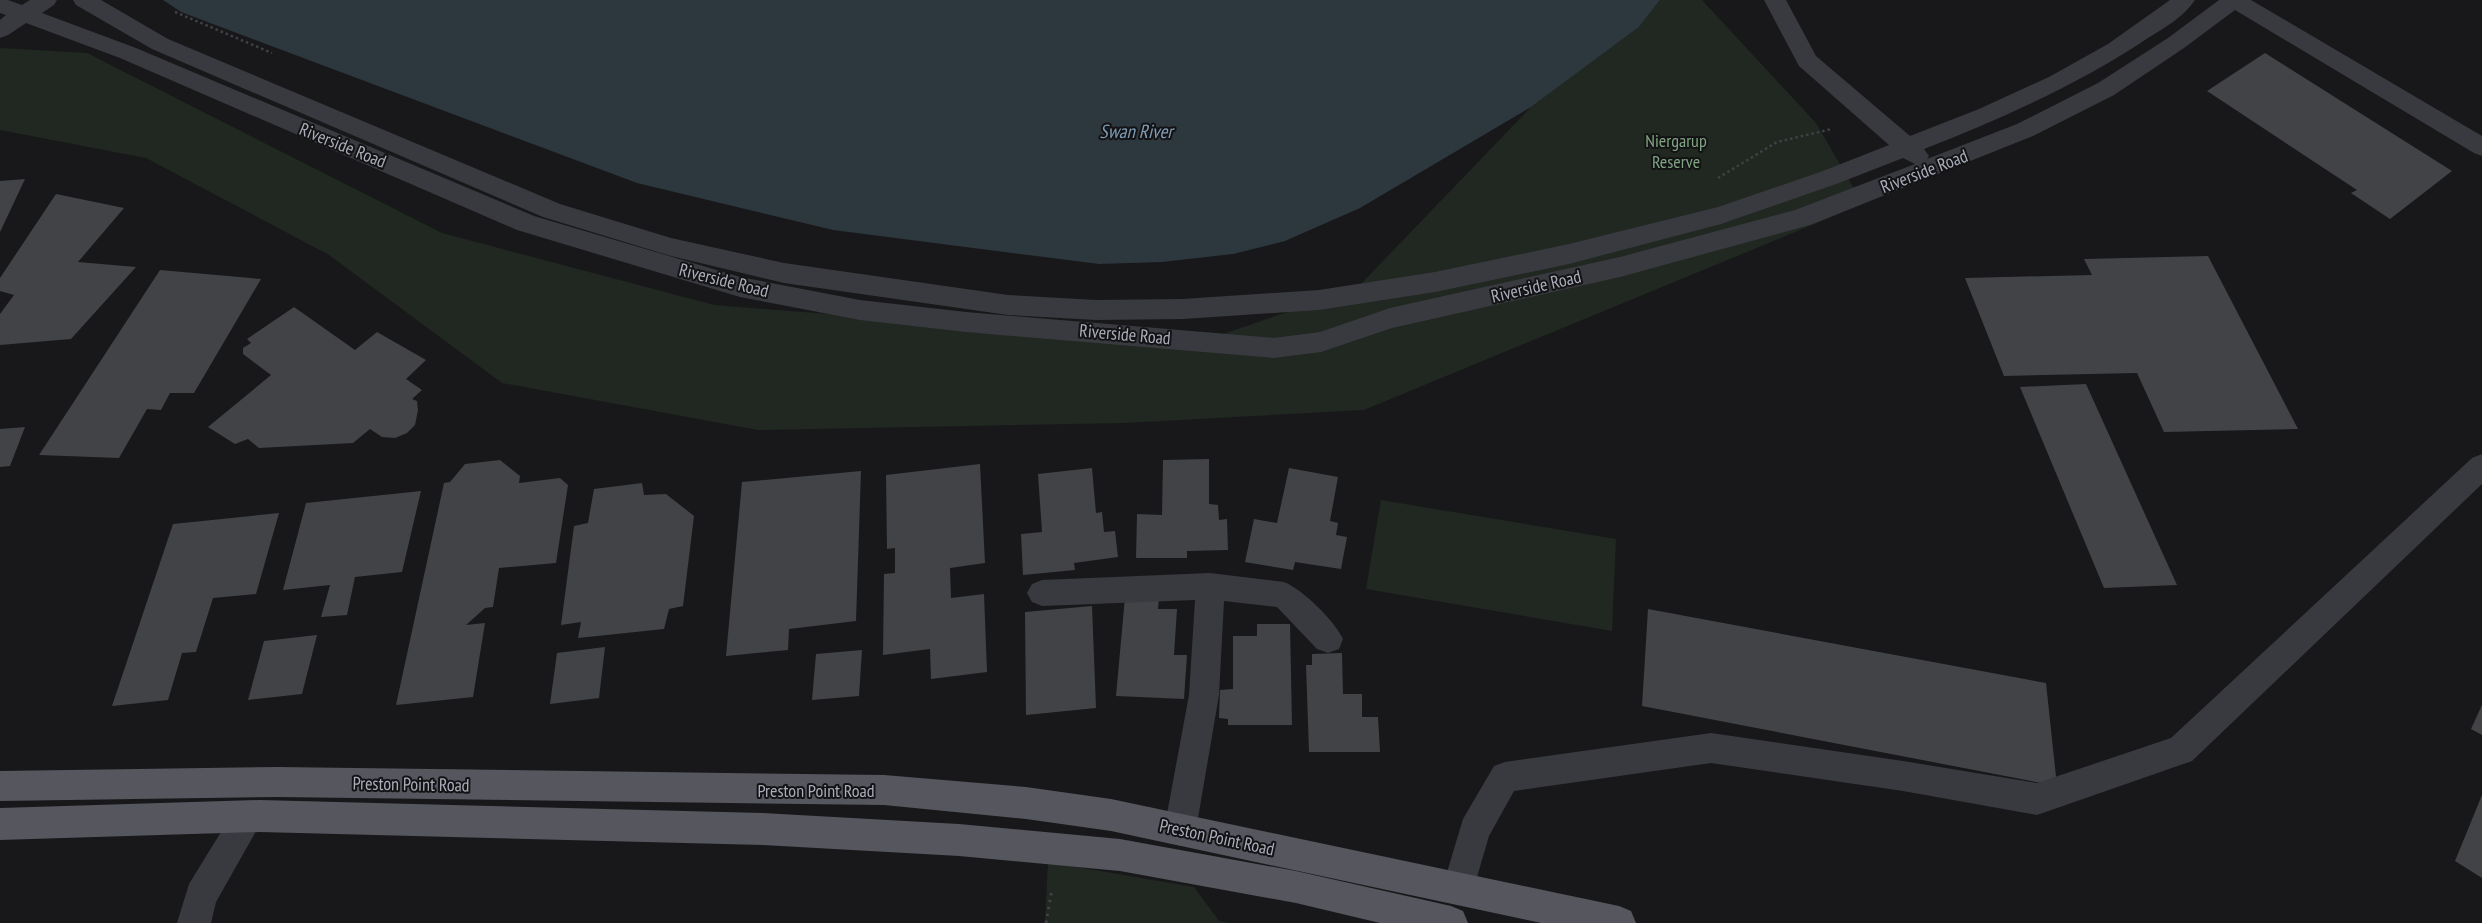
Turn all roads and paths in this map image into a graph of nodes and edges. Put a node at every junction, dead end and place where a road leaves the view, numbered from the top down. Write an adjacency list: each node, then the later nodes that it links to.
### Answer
1 (46, 0): 8 (street)
2 (84, 0): 11 (street, Riverside Road)
3 (1775, 0): 11 (street)
4 (2184, 0): 11 (street, Riverside Road)
5 (2234, 0): 12 (street); 13 (street, Riverside Road)
6 (0, 5): 8 (street, Riverside Road)
7 (169, 9): 10 (path)
8 (26, 15): 9 (street); 13 (street, Riverside Road)
9 (0, 30)
10 (278, 56)
11 (1899, 141): 13 (street); 14 (path)
12 (2482, 147)
13 (1931, 168)
14 (1714, 181)
15 (2482, 466): 23 (street)
16 (1210, 586): 17 (street); 18 (street); 22 (street)
17 (1042, 593)
18 (1328, 639)
19 (0, 786): 22 (main road, Preston Point Road)
20 (248, 817): 21 (main road, Preston Point Road); 24 (street); 25 (main road, Preston Point Road)
21 (0, 824)
22 (1180, 830): 23 (main road, Preston Point Road)
23 (1458, 889): 26 (main road, Preston Point Road)
24 (194, 923)
25 (1450, 923)
26 (1620, 923)

